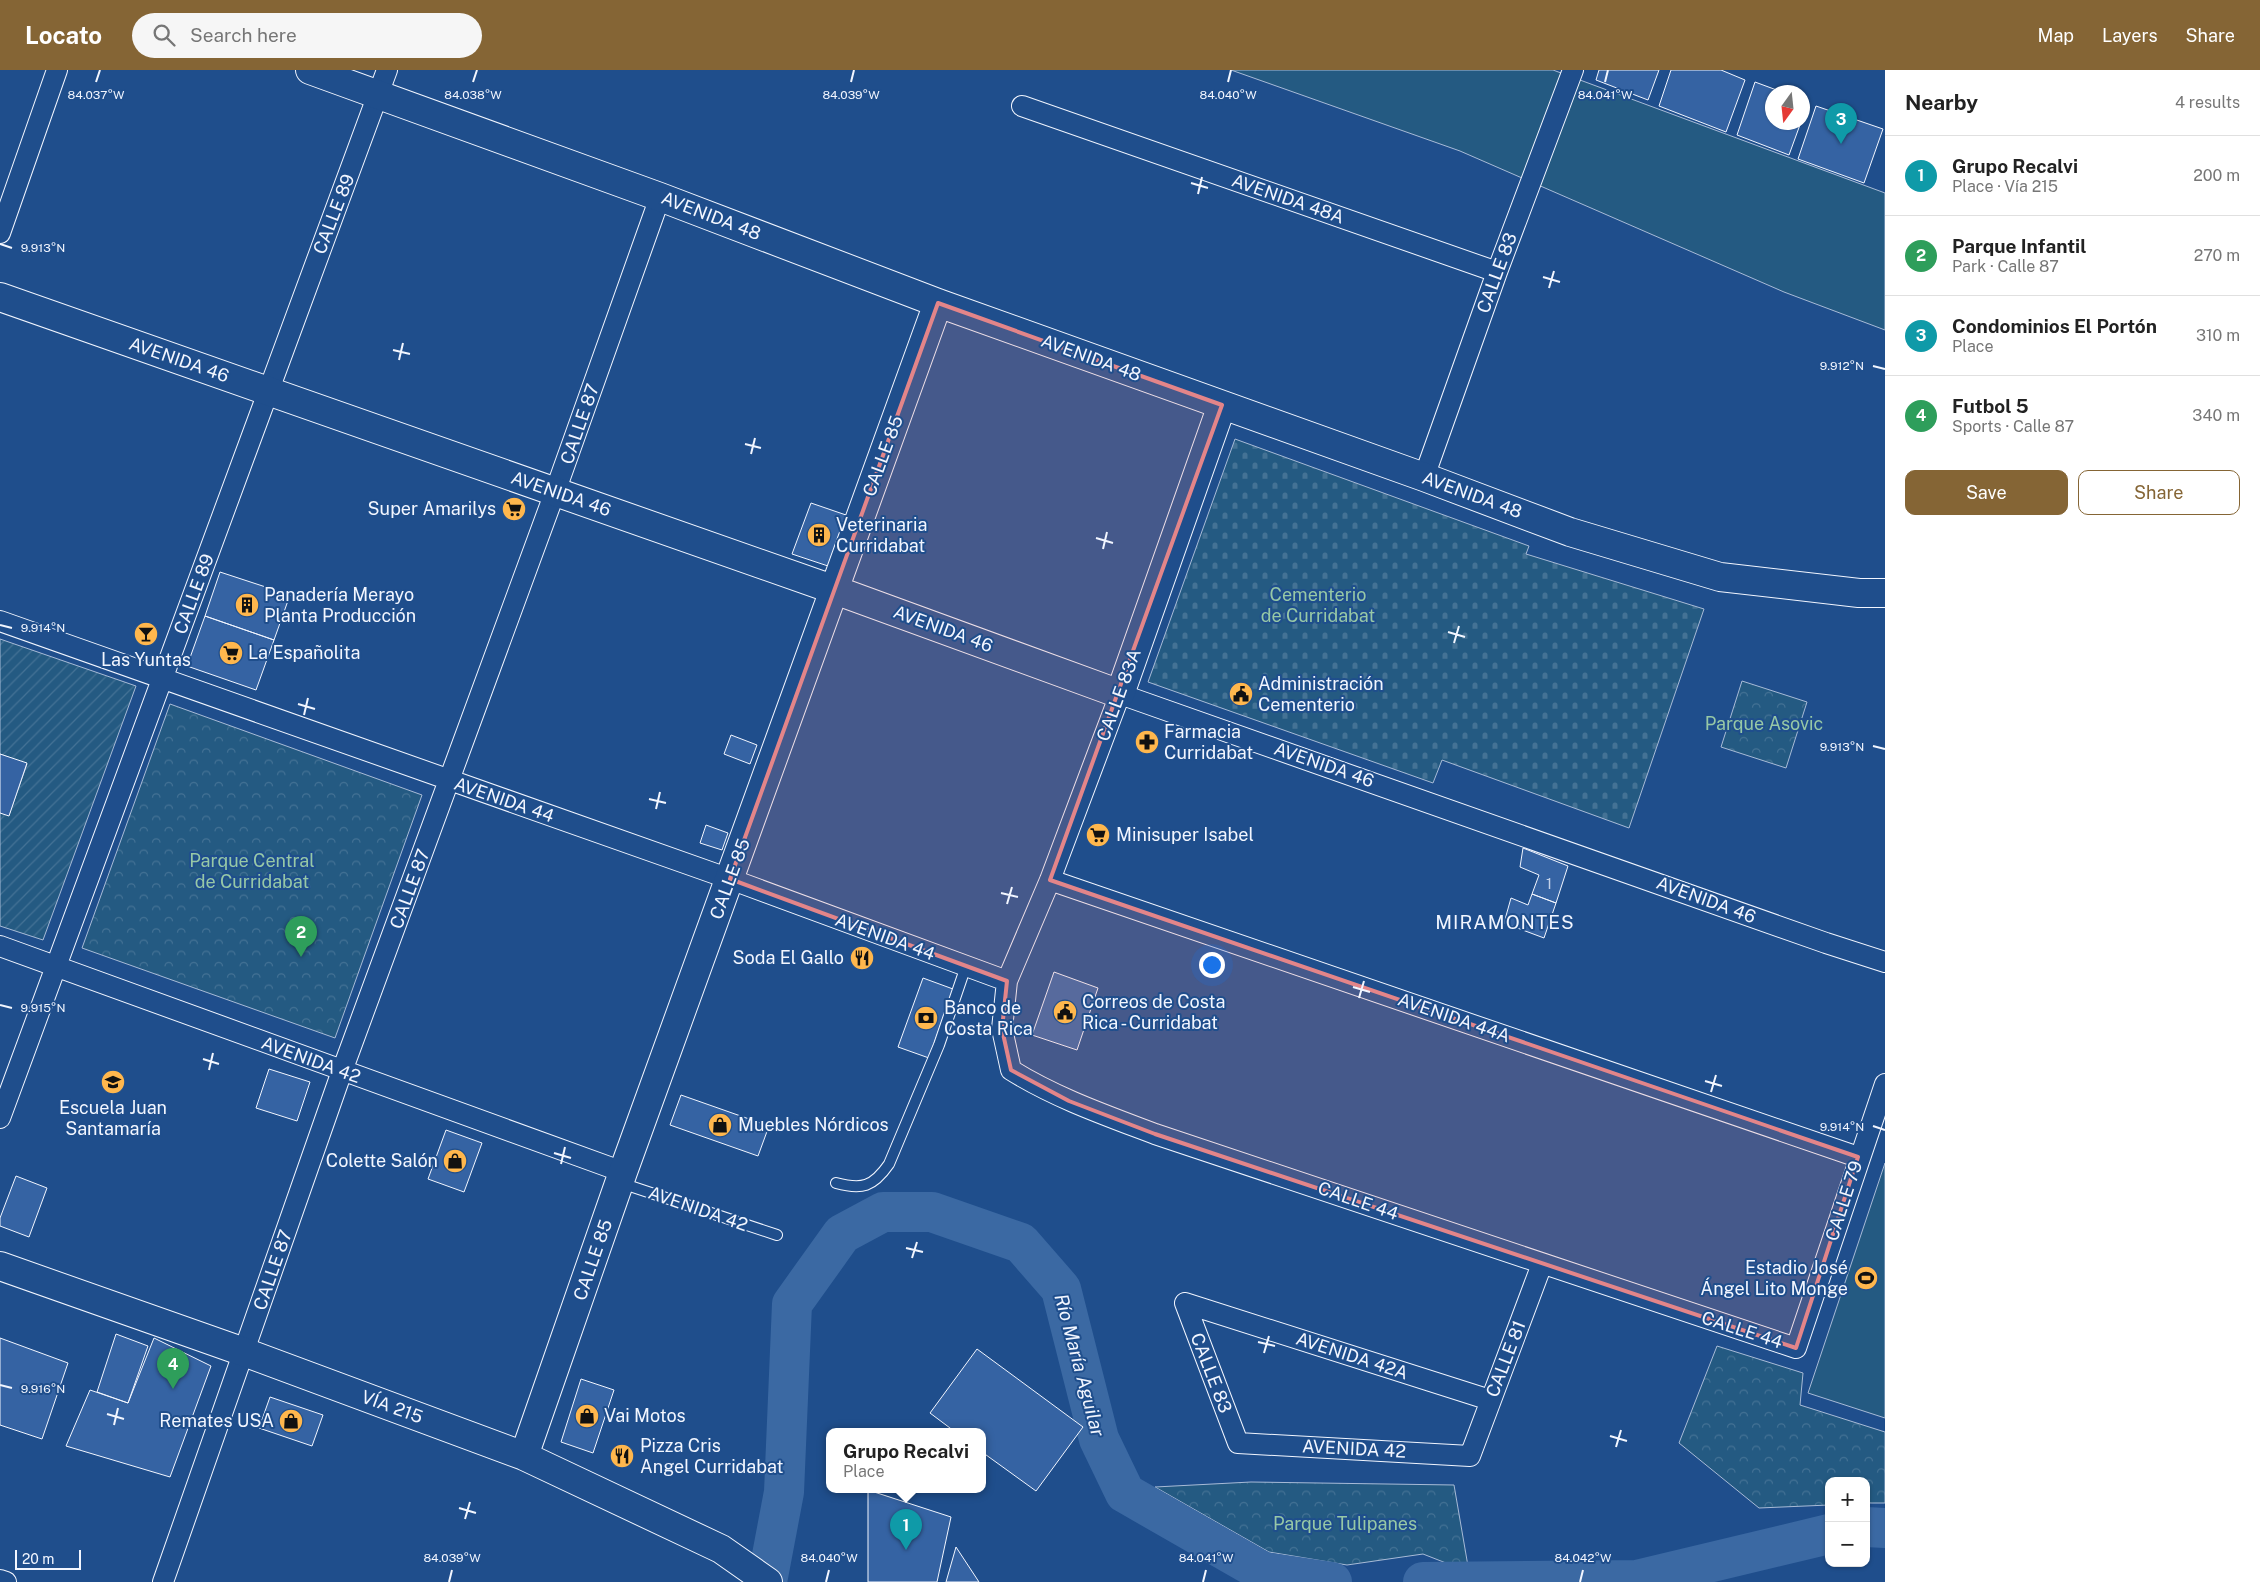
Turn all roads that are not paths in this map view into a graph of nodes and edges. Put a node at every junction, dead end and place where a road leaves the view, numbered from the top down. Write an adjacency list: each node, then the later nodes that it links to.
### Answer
1 (57, 70): 7 (street)
2 (310, 70): 4 (main road, AVENIDA 48)
3 (1573, 70): 8 (street, CALLE 83)
4 (383, 82): 6 (main road, AVENIDA 48); 11 (street, CALLE 89)
5 (1022, 106): 8 (street, AVENIDA 48A)
6 (660, 197): 10 (main road, AVENIDA 48); 14 (street, CALLE 87)
7 (0, 232)
8 (1497, 272): 13 (street, CALLE 83)
9 (0, 297): 11 (main road, AVENIDA 46)
10 (938, 303): 12 (main road, AVENIDA 48); 15 (main road, CALLE 85)
11 (267, 391): 14 (main road, AVENIDA 46); 18 (street, CALLE 89)
12 (1222, 405): 13 (main road, AVENIDA 48); 19 (main road, CALLE 83A)
13 (1424, 477): 16 (main road, AVENIDA 48)
14 (555, 492): 15 (main road, AVENIDA 46); 20 (street, CALLE 87)
15 (835, 590): 19 (main road, AVENIDA 46); 21 (main road, CALLE 85)
16 (1885, 593)
17 (0, 621): 18 (street, AVENIDA 44)
18 (163, 679): 20 (street, AVENIDA 44); 25 (street, CALLE 89)
19 (1120, 694): 22 (street, CALLE 83A); 24 (street, AVENIDA 46)
20 (450, 780): 21 (street, AVENIDA 44); 28 (street, CALLE 87)
21 (730, 879): 26 (street, AVENIDA 44); 32 (main road, CALLE 85)
22 (1050, 880): 27 (street, CALLE 83A); 31 (street, AVENIDA 44A)
23 (0, 946): 25 (street, AVENIDA 42)
24 (1885, 962)
25 (56, 966): 28 (street, AVENIDA 42); 30 (street, CALLE 89)
26 (966, 966): 27 (street, AVENIDA 44); 33 (lane)
27 (1007, 981): 35 (street, CALLE 44)
28 (342, 1071): 32 (street, AVENIDA 42); 39 (street, CALLE 87)
29 (1885, 1084): 31 (street, CALLE 79)
30 (0, 1118)
31 (1858, 1157): 38 (street, CALLE 79)
32 (622, 1177): 34 (lane, AVENIDA 42); 42 (main road, CALLE 85)
33 (836, 1182)
34 (777, 1235)
35 (1542, 1264): 38 (street, CALLE 44); 40 (street, CALLE 81)
36 (0, 1266): 39 (main road, VÍA 215)
37 (1185, 1303): 40 (street, AVENIDA 42A); 41 (street, CALLE 83)
38 (1796, 1348)
39 (244, 1352): 42 (main road, VÍA 215); 46 (street, CALLE 87)
40 (1490, 1400): 43 (street, CALLE 81)
41 (1238, 1443): 43 (street, AVENIDA 42)
42 (524, 1456): 47 (main road, VÍA 215)
43 (1470, 1456)
44 (0, 1580): 45 (street)
45 (6, 1582)
46 (163, 1582)
47 (768, 1582)

